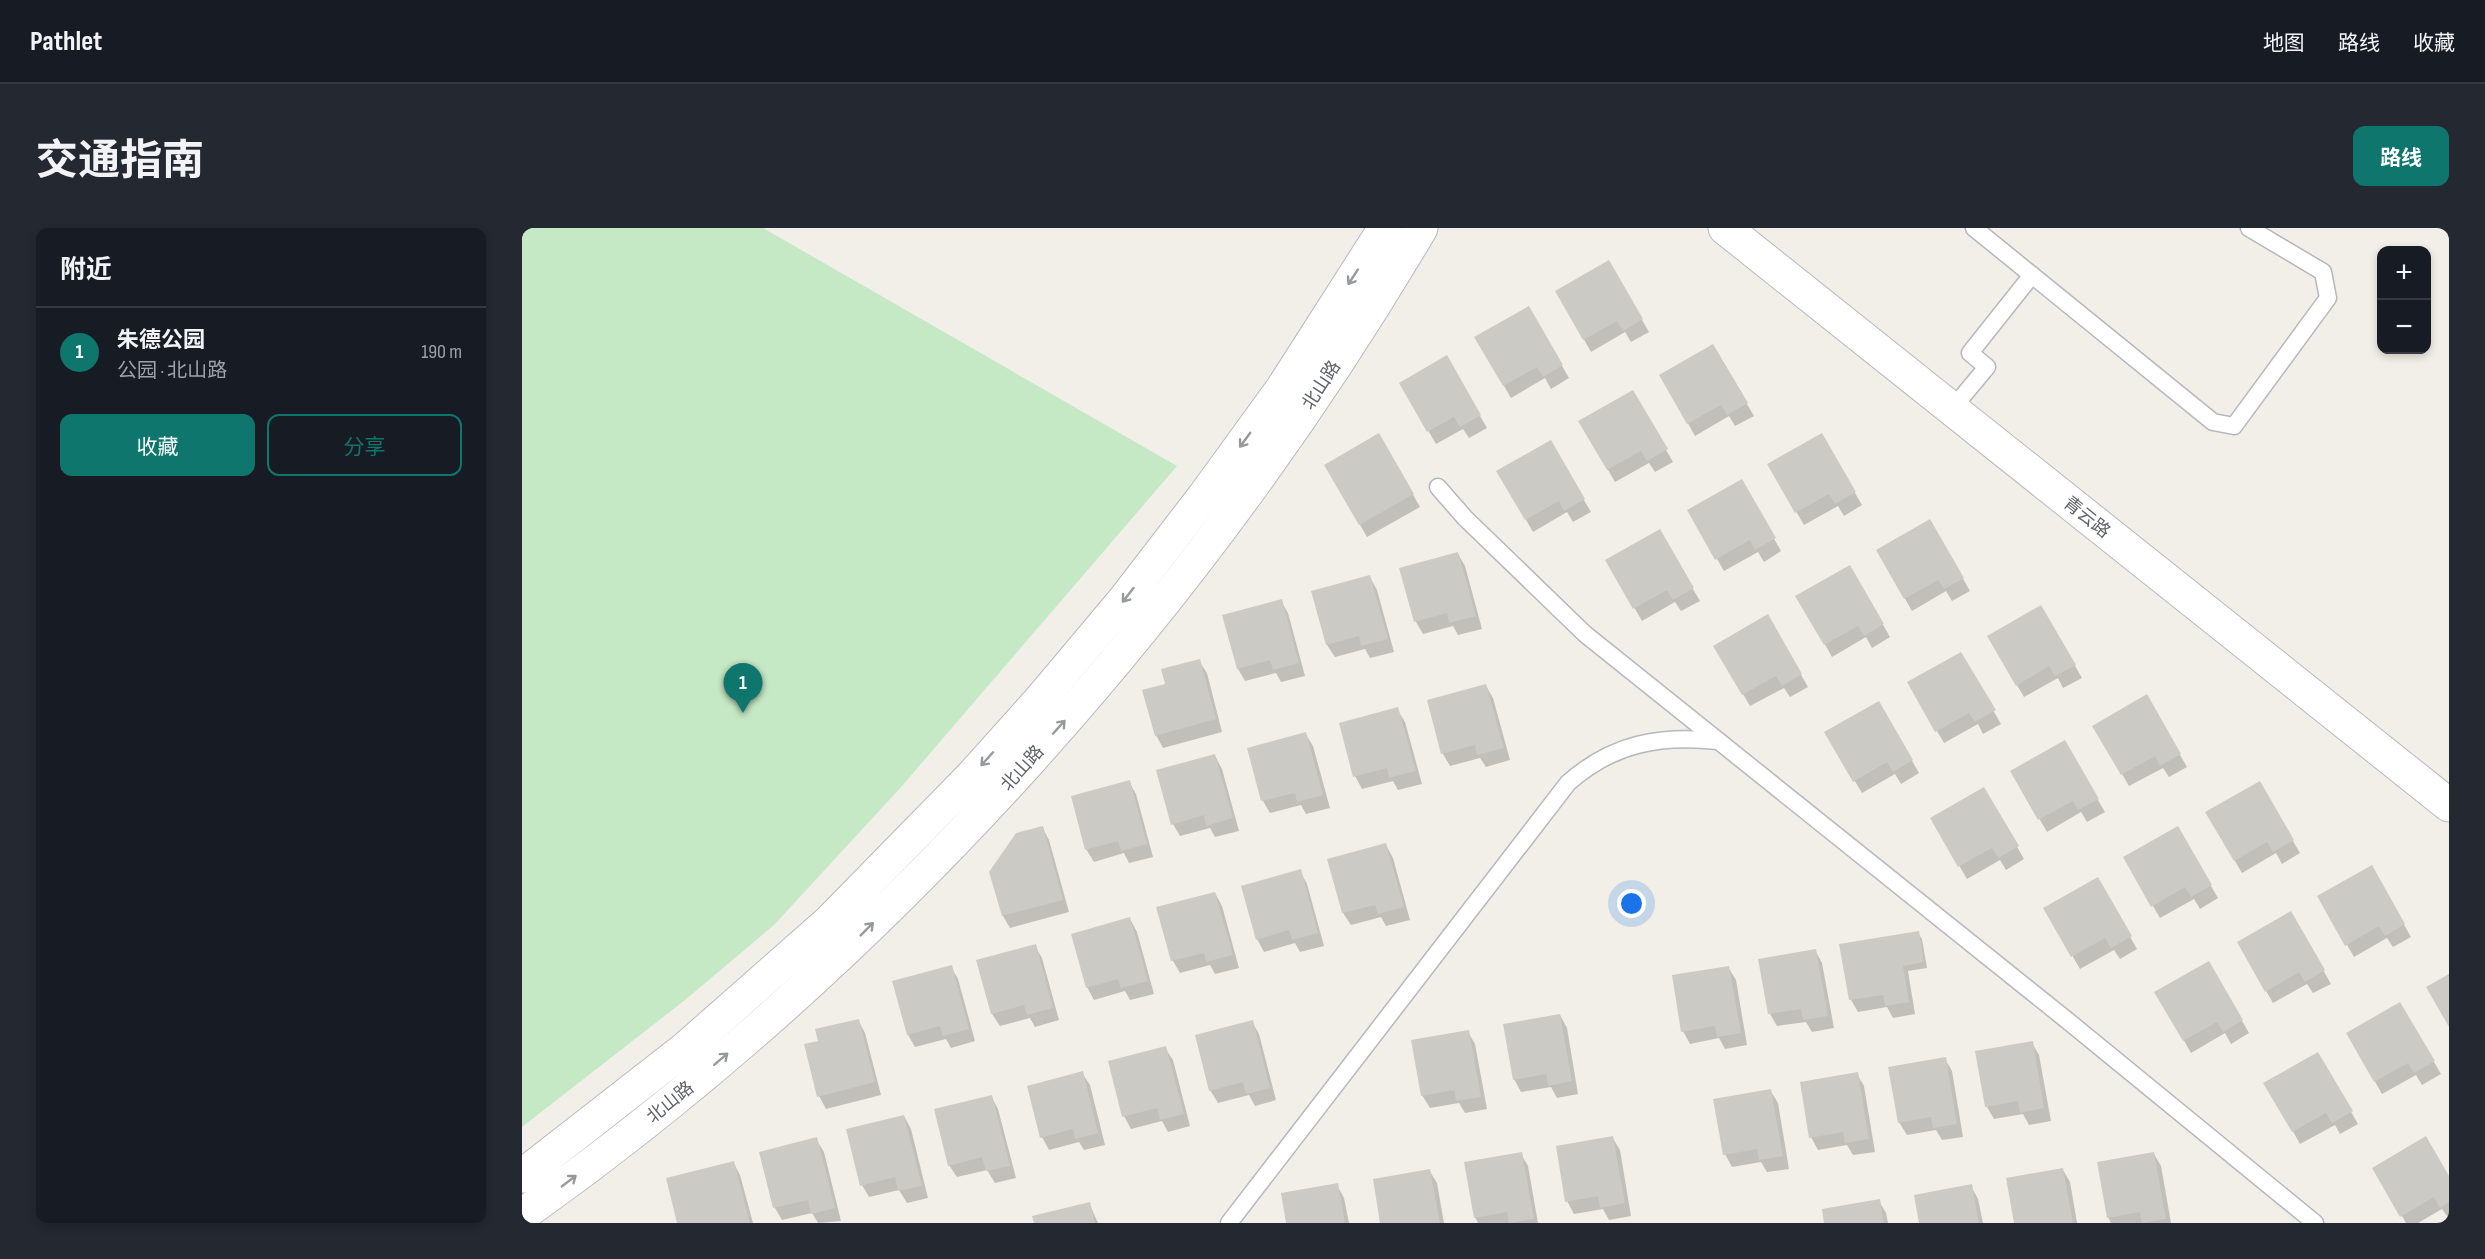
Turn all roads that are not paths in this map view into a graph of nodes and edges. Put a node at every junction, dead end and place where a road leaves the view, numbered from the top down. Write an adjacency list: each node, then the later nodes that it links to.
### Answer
1 (1384, 228): 11 (street, 北山路, one-way to 11)
2 (1421, 228): 12 (street, 北山路, one-way to 2)
3 (1725, 228): 7 (street, 青云路)
4 (1974, 228): 6 (lane)
5 (2249, 228): 6 (lane)
6 (2032, 275): 7 (lane)
7 (1952, 410): 10 (street, 青云路)
8 (1437, 487): 9 (lane)
9 (1719, 741): 13 (lane); 14 (lane)
10 (2449, 805)
11 (522, 1176)
12 (522, 1215)
13 (1229, 1223)
14 (2315, 1223)

